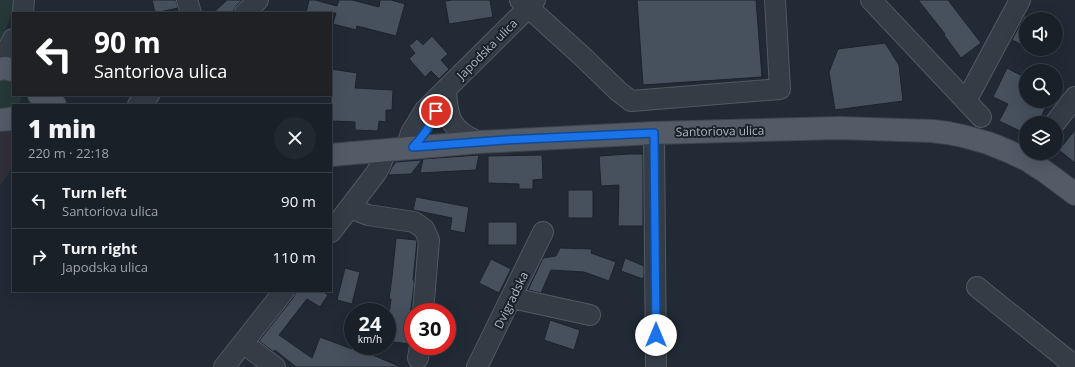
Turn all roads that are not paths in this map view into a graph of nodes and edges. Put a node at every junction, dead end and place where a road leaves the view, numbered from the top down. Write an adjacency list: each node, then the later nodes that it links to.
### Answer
1 (24, 0): 8 (street)
2 (187, 0): 9 (street)
3 (258, 0): 10 (street)
4 (775, 0): 7 (street)
5 (871, 0): 19 (street)
6 (1020, 0): 19 (street)
7 (528, 3): 15 (street, Japodska ulica)
8 (23, 12)
9 (190, 12)
10 (246, 12)
11 (12, 41): 12 (street)
12 (0, 64)
13 (0, 68): 14 (main road)
14 (12, 70)
15 (442, 93): 25 (street); 26 (street)
16 (41, 96): 20 (main road)
17 (148, 96): 21 (street)
18 (1075, 97): 22 (street)
19 (966, 101): 23 (street)
20 (53, 104)
21 (139, 104)
22 (1060, 116)
23 (981, 117)
24 (654, 133): 25 (main road, Santoriova ulica); 27 (main road, Santoriova ulica); 44 (street)
25 (479, 142): 26 (main road, Santoriova ulica)
26 (402, 148): 28 (main road, Santoriova ulica); 31 (street)
27 (1019, 154)
28 (332, 155)
29 (1033, 160): 30 (main road, Santoriova ulica)
30 (1075, 194)
31 (350, 208): 32 (street); 37 (street)
32 (332, 231)
33 (543, 232): 36 (street, Dvigradska)
34 (977, 286): 40 (street)
35 (283, 292): 39 (street)
36 (512, 298): 38 (street); 43 (street, Dvigradska)
37 (424, 303)
38 (590, 315)
39 (242, 343): 41 (street); 42 (street)
40 (1075, 366)
41 (224, 367)
42 (275, 367)
43 (477, 367)
44 (656, 367)

